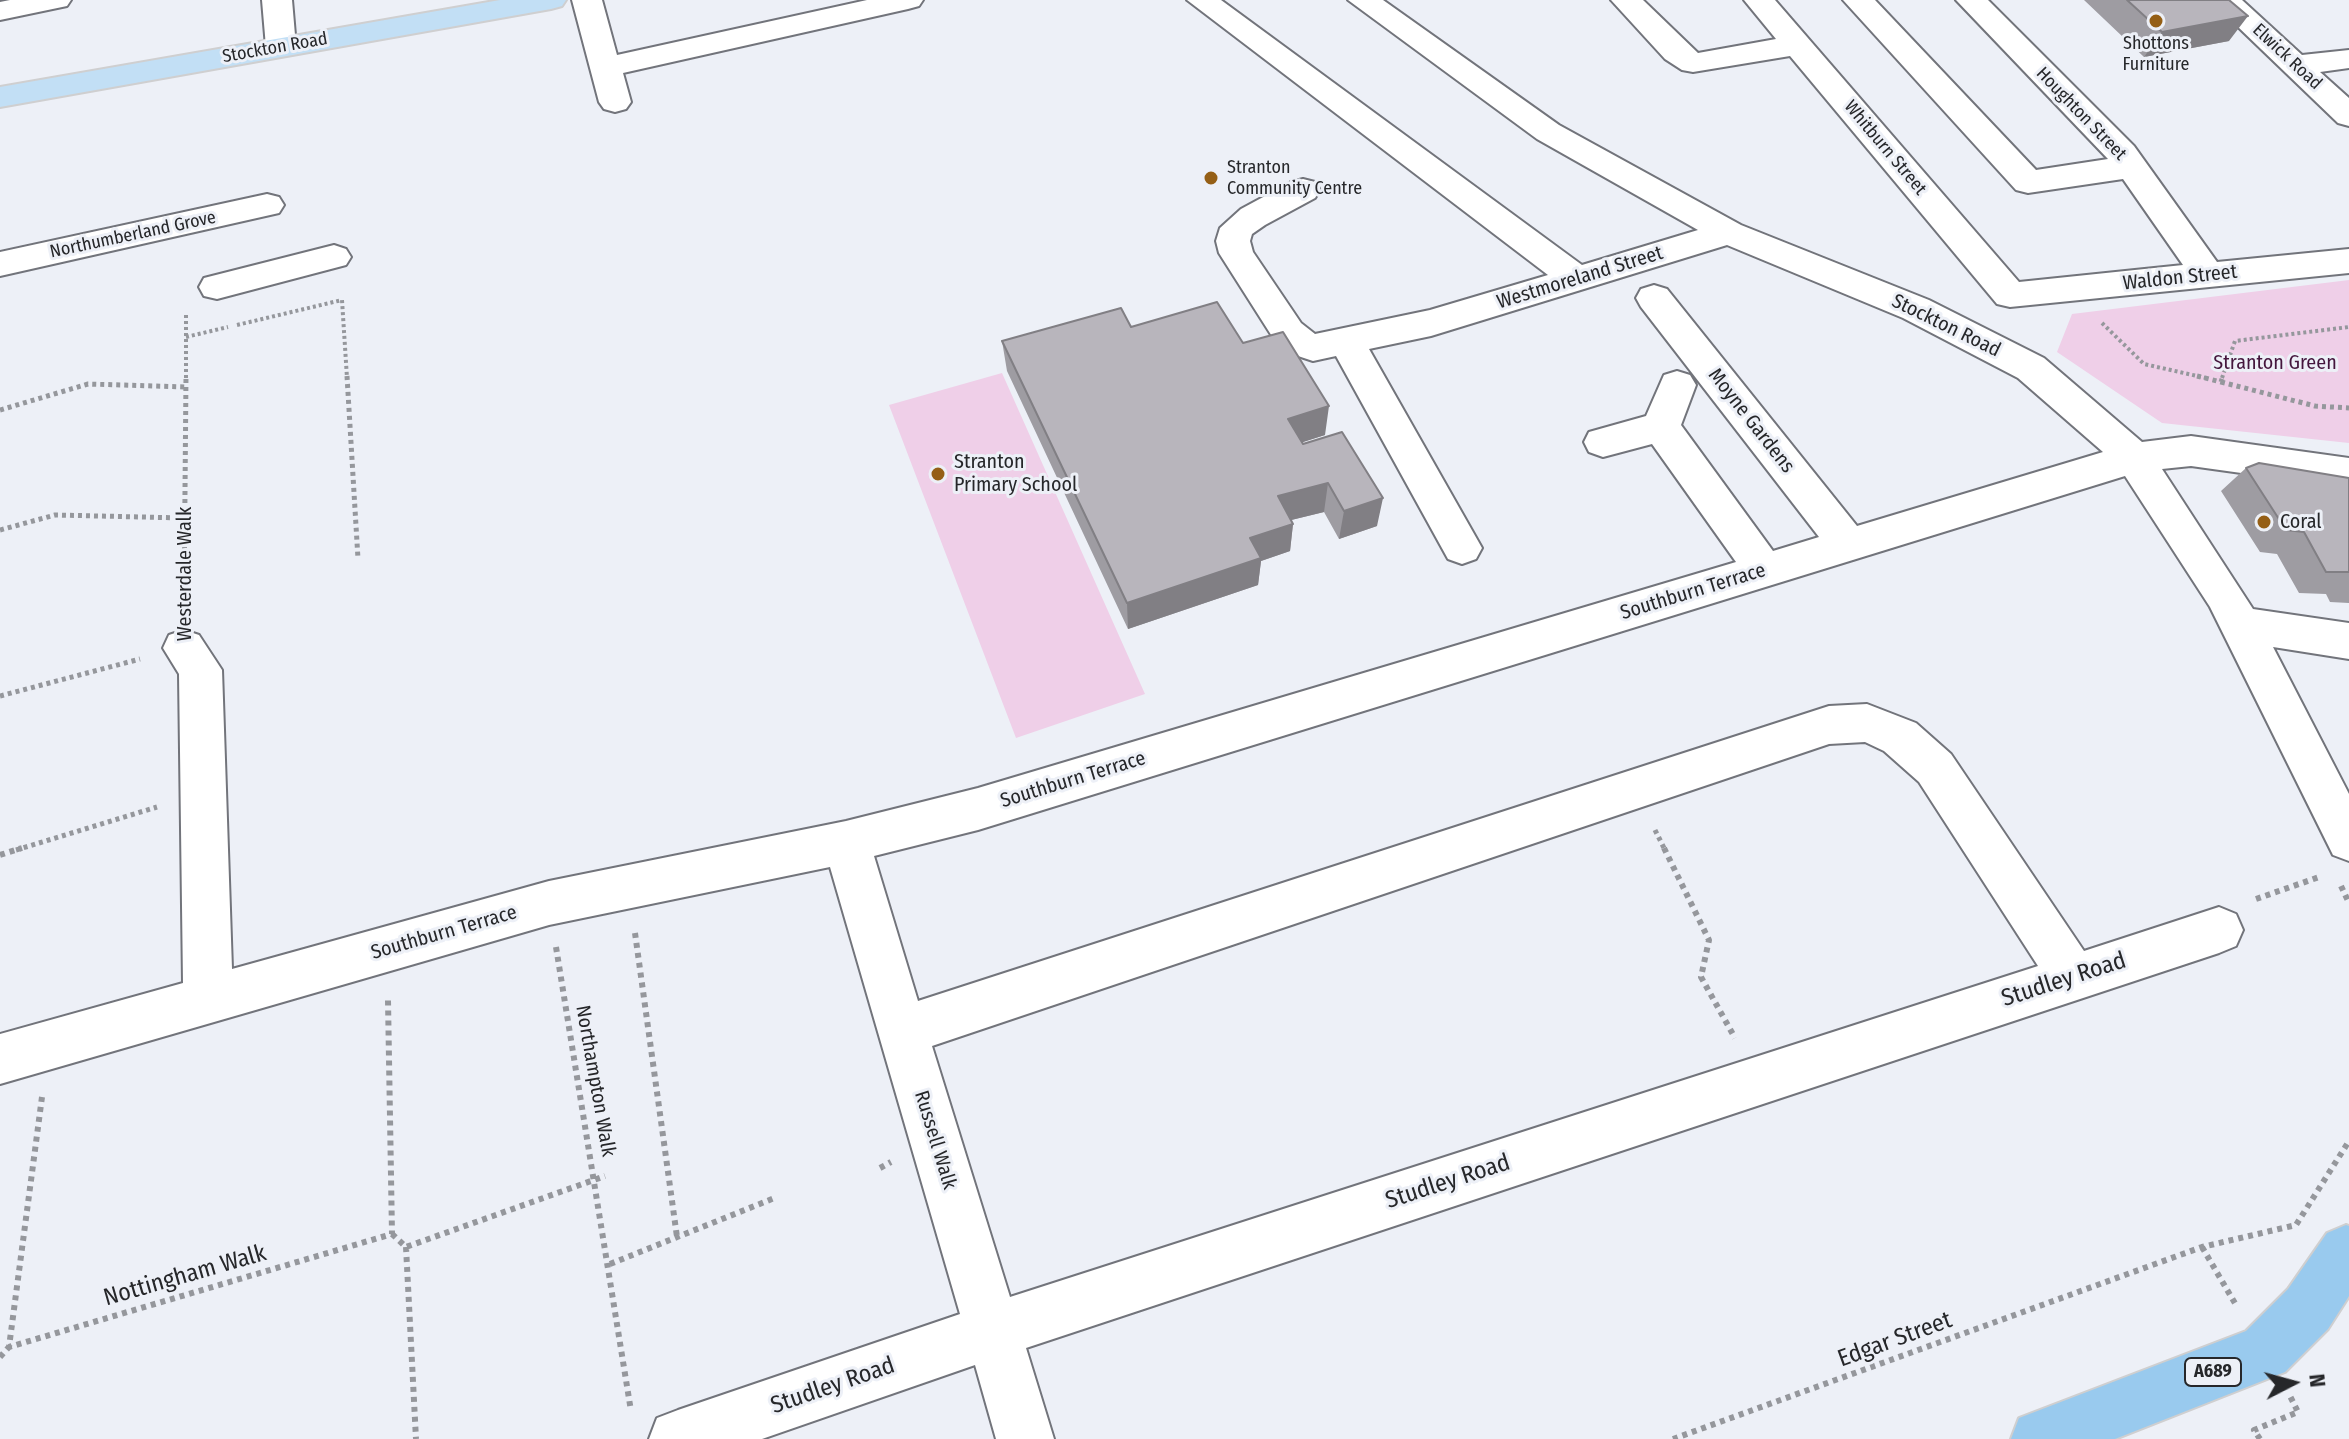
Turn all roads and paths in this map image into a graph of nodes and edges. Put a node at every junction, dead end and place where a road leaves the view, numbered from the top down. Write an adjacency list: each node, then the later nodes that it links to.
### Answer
1 (56, 0): 13 (street)
2 (277, 0): 15 (street)
3 (551, 0): 15 (main road, Stockton Road)
4 (587, 0): 18 (street)
5 (908, 0): 18 (street)
6 (1202, 0): 31 (street)
7 (1363, 0): 25 (street, Stockton Road)
8 (1626, 0): 14 (street)
9 (1759, 0): 14 (street, Whitburn Street)
10 (1858, 0): 22 (street)
11 (1971, 0): 22 (street, Houghton Street)
12 (2225, 0): 17 (street, Elwick Road)
13 (0, 11)
14 (1798, 45): 33 (street, Whitburn Street)
15 (281, 47): 19 (main road, Stockton Road)
16 (2349, 59): 17 (street)
17 (2297, 65): 21 (street, Elwick Road)
18 (605, 67): 20 (street)
19 (0, 97)
20 (615, 102)
21 (2349, 116)
22 (2131, 167): 30 (street, Houghton Street)
23 (1303, 190): 37 (street, Westmoreland Street)
24 (267, 205): 28 (street, Northumberland Grove)
25 (1729, 233): 31 (street, Westmoreland Street); 45 (street, Stockton Road)
26 (334, 257): 28 (street)
27 (2349, 261): 30 (street, Waldon Street)
28 (216, 262): 29 (street, Northumberland Grove); 36 (path, Westerdale Walk)
29 (0, 264)
30 (2208, 275): 32 (street, Waldon Street)
31 (1577, 279): 37 (street, Westmoreland Street)
32 (2068, 289): 33 (street, Waldon Street); 38 (path)
33 (2010, 295)
34 (1654, 298): 49 (street, Moyne Gardens)
35 (2349, 327): 38 (path)
36 (186, 337): 40 (path, Westerdale Walk); 51 (path)
37 (1347, 342): 50 (street)
38 (2221, 382): 41 (path)
39 (1677, 385): 43 (street)
40 (186, 387): 42 (path); 47 (path, Westerdale Walk)
41 (2349, 408)
42 (0, 410)
43 (1661, 427): 44 (street); 52 (street)
44 (1603, 442)
45 (2134, 458): 46 (street, Southburn Terrace); 49 (street, Southburn Terrace); 53 (street, Stockton Road)
46 (2349, 473)
47 (185, 518): 48 (path); 55 (path, Westerdale Walk)
48 (0, 530)
49 (1848, 544): 52 (street, Southburn Terrace)
50 (1462, 548)
51 (358, 559)
52 (1764, 570): 60 (street, Southburn Terrace)
53 (2240, 625): 54 (street); 57 (street, Stockton Road)
54 (2349, 641)
55 (184, 648): 56 (path); 59 (street, Westerdale Walk)
56 (0, 696)
57 (2334, 779): 62 (street, Stockton Road)
58 (1635, 789): 67 (street); 69 (street); 72 (path)
59 (204, 793): 61 (path); 68 (street, Westerdale Walk)
60 (846, 842): 63 (street, Southburn Terrace); 69 (street, Russell Walk)
61 (0, 855)
62 (2342, 856): 65 (path)
63 (629, 887): 64 (street, Southburn Terrace); 77 (path)
64 (549, 903): 66 (street, Southburn Terrace); 80 (path, Northampton Walk)
65 (2219, 930): 67 (street, Studley Road)
66 (387, 950): 68 (street, Southburn Terrace); 76 (path)
67 (2073, 976): 72 (street, Studley Road)
68 (208, 998): 70 (street, Southburn Terrace)
69 (902, 1031): 81 (street, Russell Walk)
70 (49, 1045): 71 (street, Southburn Terrace); 82 (path)
71 (0, 1059)
72 (1759, 1080): 81 (street, Studley Road)
73 (2349, 1141): 87 (path, Edgar Street)
74 (605, 1176): 78 (path)
75 (777, 1197): 77 (path)
76 (392, 1234): 78 (path); 82 (path, Nottingham Walk)
77 (677, 1237): 80 (path)
78 (406, 1247): 85 (path)
79 (2348, 1254): 88 (highway, A689)
80 (610, 1264): 84 (path, Northampton Walk)
81 (993, 1331): 84 (street, Studley Road); 86 (street, Russell Walk)
82 (9, 1347): 83 (path)
83 (0, 1357)
84 (655, 1432)
85 (416, 1439)
86 (1025, 1439)
87 (1673, 1439)
88 (2040, 1439)

